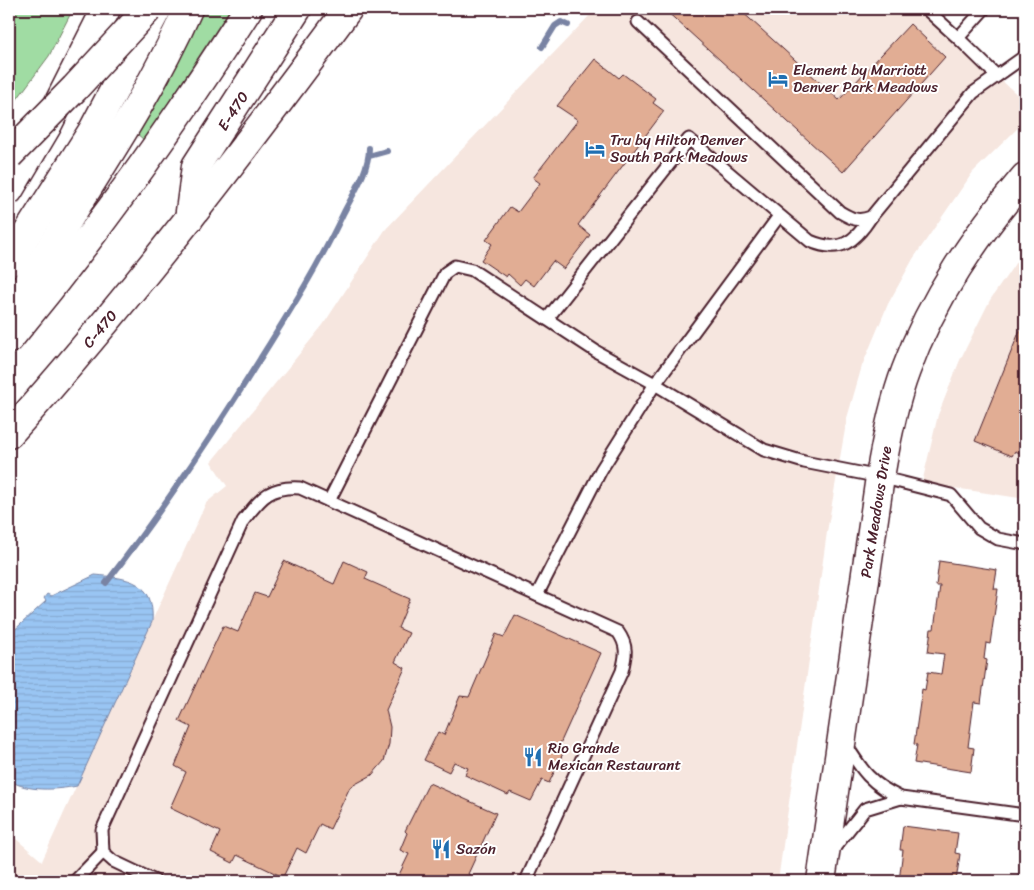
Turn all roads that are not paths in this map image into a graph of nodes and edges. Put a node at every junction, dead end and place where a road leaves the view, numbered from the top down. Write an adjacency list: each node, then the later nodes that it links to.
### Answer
1 (106, 9): 16 (main road)
2 (148, 9): 14 (main road, bridge)
3 (157, 9): 20 (main road)
4 (188, 9): 21 (main road)
5 (248, 9): 23 (main road)
6 (297, 9): 19 (main road, E-470)
7 (348, 9): 19 (main road, C-470)
8 (926, 9): 11 (lane)
9 (984, 9): 11 (lane)
10 (638, 22): 18 (lane)
11 (958, 38): 13 (lane)
12 (1025, 56): 13 (lane)
13 (997, 76): 18 (lane)
14 (9, 155)
15 (1025, 177): 26 (main road, Park Meadows Drive)
16 (9, 190)
17 (779, 216): 18 (lane); 22 (lane); 24 (lane)
18 (872, 217)
19 (188, 221): 25 (main road, C-470)
20 (9, 262)
21 (9, 308)
22 (547, 319): 24 (lane); 27 (lane)
23 (9, 339)
24 (655, 384): 26 (lane); 29 (lane)
25 (9, 434)
26 (880, 477): 28 (lane); 30 (main road, Park Meadows Drive)
27 (329, 501): 29 (lane); 33 (lane)
28 (1025, 544)
29 (537, 595): 37 (lane)
30 (842, 738): 31 (lane); 34 (main road, Park Meadows Drive)
31 (901, 798): 32 (lane); 34 (lane)
32 (1025, 815)
33 (103, 852): 35 (lane); 36 (lane)
34 (822, 872)
35 (75, 881)
36 (155, 881)
37 (526, 881)

